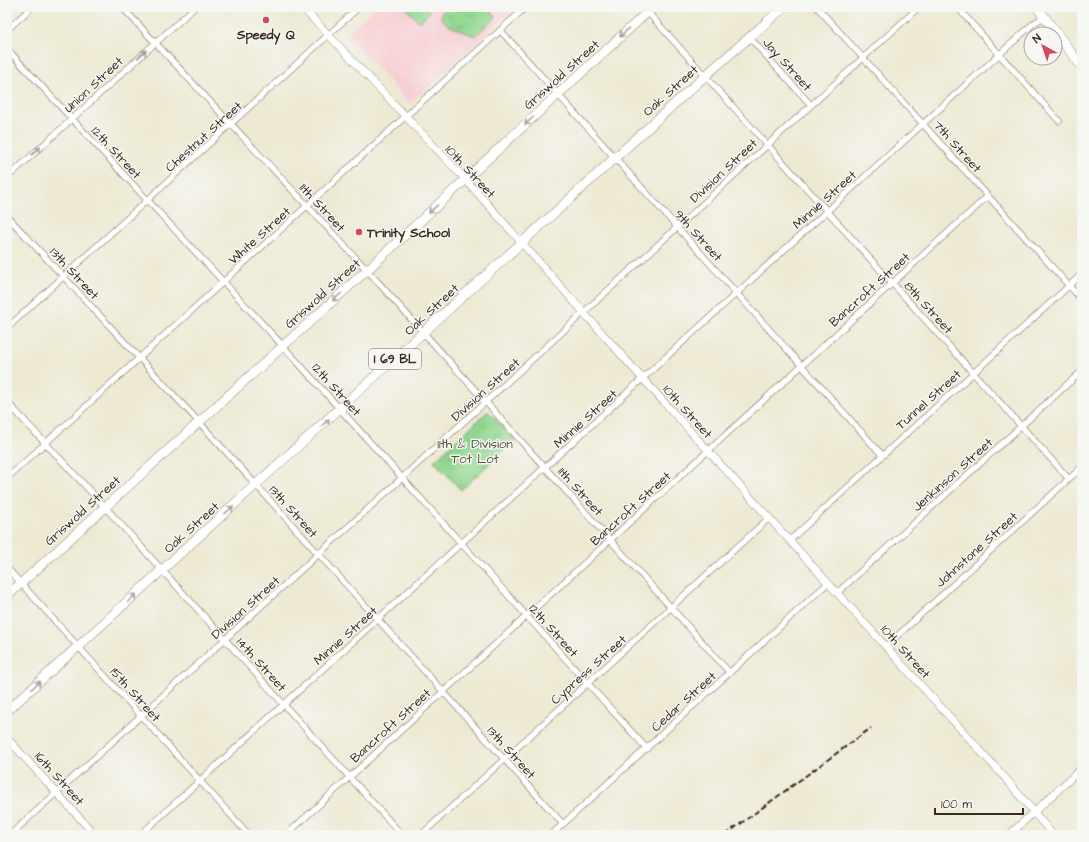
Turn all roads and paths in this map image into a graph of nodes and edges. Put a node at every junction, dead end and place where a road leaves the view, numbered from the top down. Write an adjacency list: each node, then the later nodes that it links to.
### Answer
1 (32, 7): 14 (street)
2 (122, 7): 18 (street, 11th Street)
3 (195, 7): 18 (street, Union Street)
4 (302, 7): 16 (street, 10th Street)
5 (360, 7): 16 (street, Chestnut Street)
6 (526, 7): 15 (street, White Street)
7 (784, 7): 17 (main road, Oak Street / I 69 BL)
8 (817, 7): 21 (street, 7th Street)
9 (919, 7): 21 (street, Division Street)
10 (957, 7): 20 (street)
11 (1037, 7): 13 (main road)
12 (648, 9): 23 (street, 8th Street); 24 (main road, Griswold Street, one-way to 24)
13 (1044, 17): 20 (street, Minnie Street); 22 (main road)
14 (7, 30)
15 (500, 30): 24 (street, 9th Street); 26 (street, White Street)
16 (329, 36): 26 (street, 10th Street); 30 (street, Chestnut Street)
17 (749, 37): 23 (main road, Oak Street / I 69 BL); 25 (street, Jay Street)
18 (155, 42): 27 (street, Union Street, one-way to 18); 30 (street, 11th Street)
19 (7, 49): 27 (street, 12th Street)
20 (1000, 55): 28 (street); 29 (street, Minnie Street)
21 (863, 58): 25 (street, Division Street); 29 (street, 7th Street)
22 (1082, 67)
23 (705, 76): 31 (street, 8th Street); 32 (main road, Oak Street / I 69 BL)
24 (558, 95): 32 (street, 9th Street); 34 (main road, Griswold Street, one-way to 34)
25 (811, 105): 31 (street, Division Street)
26 (406, 117): 34 (street, 10th Street); 37 (street, White Street)
27 (71, 119): 33 (street, Union Street, one-way to 27); 36 (street, 12th Street)
28 (1059, 121)
29 (923, 124): 35 (street, 7th Street); 38 (street, Minnie Street)
30 (232, 125): 36 (street, Chestnut Street); 37 (street, 11th Street)
31 (767, 144): 38 (street, 8th Street); 40 (street, Division Street)
32 (615, 158): 40 (street, 9th Street); 41 (main road, Oak Street / I 69 BL)
33 (7, 178)
34 (465, 179): 41 (street, 10th Street); 42 (main road, Griswold Street, one-way to 42)
35 (988, 196): 46 (street, Bancroft Street); 47 (street, 7th Street)
36 (148, 201): 44 (street, Chestnut Street); 45 (street, 12th Street)
37 (308, 206): 42 (street, 11th Street); 45 (street, White Street)
38 (827, 211): 46 (street, 8th Street); 48 (street, Minnie Street)
39 (7, 216): 44 (street, 13th Street)
40 (677, 227): 48 (street, 9th Street); 50 (street, Division Street)
41 (522, 244): 50 (street, 10th Street); 52 (main road, Oak Street / I 69 BL)
42 (367, 270): 52 (street, 11th Street); 53 (main road, Griswold Street, one-way to 53)
43 (1082, 274): 47 (street, Tunnel Street)
44 (64, 277): 51 (street, Chestnut Street); 54 (street, 13th Street)
45 (224, 283): 53 (street, 12th Street); 54 (street, White Street)
46 (892, 283): 55 (street, Bancroft Street); 57 (street, 8th Street)
47 (1069, 286): 49 (street, 7th Street); 57 (street, Tunnel Street)
48 (737, 293): 55 (street, 9th Street); 58 (street, Minnie Street)
49 (1082, 300)
50 (584, 313): 58 (street, 10th Street); 60 (street, Division Street)
51 (7, 328)
52 (424, 333): 60 (street, 11th Street); 61 (main road, Oak Street / I 69 BL)
53 (283, 346): 61 (street, 12th Street); 62 (main road, Griswold Street)
54 (140, 358): 62 (street, 13th Street); 64 (street, White Street)
55 (802, 365): 65 (street, Bancroft Street); 66 (street, 9th Street)
56 (1082, 371): 63 (street, Jenkinson Street)
57 (974, 373): 63 (street, 8th Street); 66 (street, Tunnel Street)
58 (643, 379): 65 (street, 10th Street); 68 (street, Minnie Street)
59 (7, 402): 64 (street, 14th Street)
60 (487, 402): 68 (street, 11th Street); 70 (street, Division Street)
61 (340, 409): 70 (street, 12th Street); 72 (main road, Oak Street / I 69 BL, one-way to 61)
62 (199, 422): 72 (street, 13th Street); 73 (main road, Griswold Street)
63 (1020, 426): 71 (street, 8th Street); 83 (street, Jenkinson Street)
64 (46, 443): 69 (street, White Street); 73 (street, 14th Street)
65 (708, 451): 74 (street, 10th Street); 75 (street, Bancroft Street)
66 (882, 455): 76 (street, Tunnel Street)
67 (1082, 467): 71 (street, Johnstone Street)
68 (546, 468): 75 (street, 11th Street); 77 (street, Minnie Street)
69 (7, 478)
70 (403, 479): 77 (street, 12th Street); 78 (street, Division Street)
71 (1069, 479): 90 (street, Johnstone Street)
72 (256, 485): 78 (street, 13th Street); 80 (main road, Oak Street / I 69 BL, one-way to 72)
73 (105, 508): 80 (street, 14th Street); 81 (main road, Griswold Street)
74 (769, 518): 76 (street, 10th Street); 85 (street, Cypress Street)
75 (611, 540): 85 (street, 11th Street); 86 (street, Bancroft Street)
76 (790, 540): 82 (street, 10th Street)
77 (462, 544): 86 (street, 12th Street); 87 (street, Minnie Street)
78 (319, 555): 87 (street, 13th Street); 88 (street, Division Street)
79 (7, 568): 81 (street, 15th Street)
80 (163, 571): 88 (street, 14th Street); 89 (main road, Oak Street / I 69 BL, one-way to 80)
81 (21, 583): 84 (main road, Griswold Street); 89 (street, 15th Street)
82 (828, 583): 83 (street, 10th Street); 91 (street, Cedar Street)
83 (837, 593): 90 (street, 10th Street)
84 (7, 596)
85 (672, 608): 91 (street, 11th Street); 92 (street, Cypress Street)
86 (526, 616): 92 (street, 12th Street); 93 (street, Bancroft Street)
87 (378, 620): 93 (street, 13th Street); 94 (street, Minnie Street)
88 (225, 640): 94 (street, 14th Street); 96 (street, Division Street)
89 (78, 646): 95 (main road, Oak Street / I 69 BL, one-way to 89); 96 (street, 15th Street)
90 (885, 647): 104 (street, 10th Street)
91 (730, 673): 98 (street, Cedar Street)
92 (588, 684): 98 (street, 12th Street); 99 (street, Cypress Street)
93 (443, 692): 99 (street, 13th Street); 101 (street, Bancroft Street)
94 (284, 706): 101 (street, 14th Street); 102 (street, Minnie Street)
95 (7, 711)
96 (141, 716): 102 (street, 15th Street); 103 (street, Division Street)
97 (7, 738): 103 (street, 16th Street)
98 (647, 749): 105 (street, Cedar Street)
99 (504, 760): 105 (street, 13th Street); 112 (street, Cypress Street)
100 (1082, 768): 104 (street)
101 (350, 777): 110 (street, Bancroft Street); 111 (street, 14th Street)
102 (200, 781): 108 (street, Minnie Street); 109 (street, 15th Street)
103 (56, 792): 106 (street, Division Street); 107 (street, 16th Street)
104 (1034, 812): 114 (street); 115 (street, 10th Street)
105 (563, 824): 113 (street, Cedar Street)
106 (10, 835)
107 (95, 835)
108 (140, 835)
109 (249, 835)
110 (286, 835)
111 (402, 835)
112 (421, 835)
113 (551, 835)
114 (1009, 835)
115 (1053, 835)

